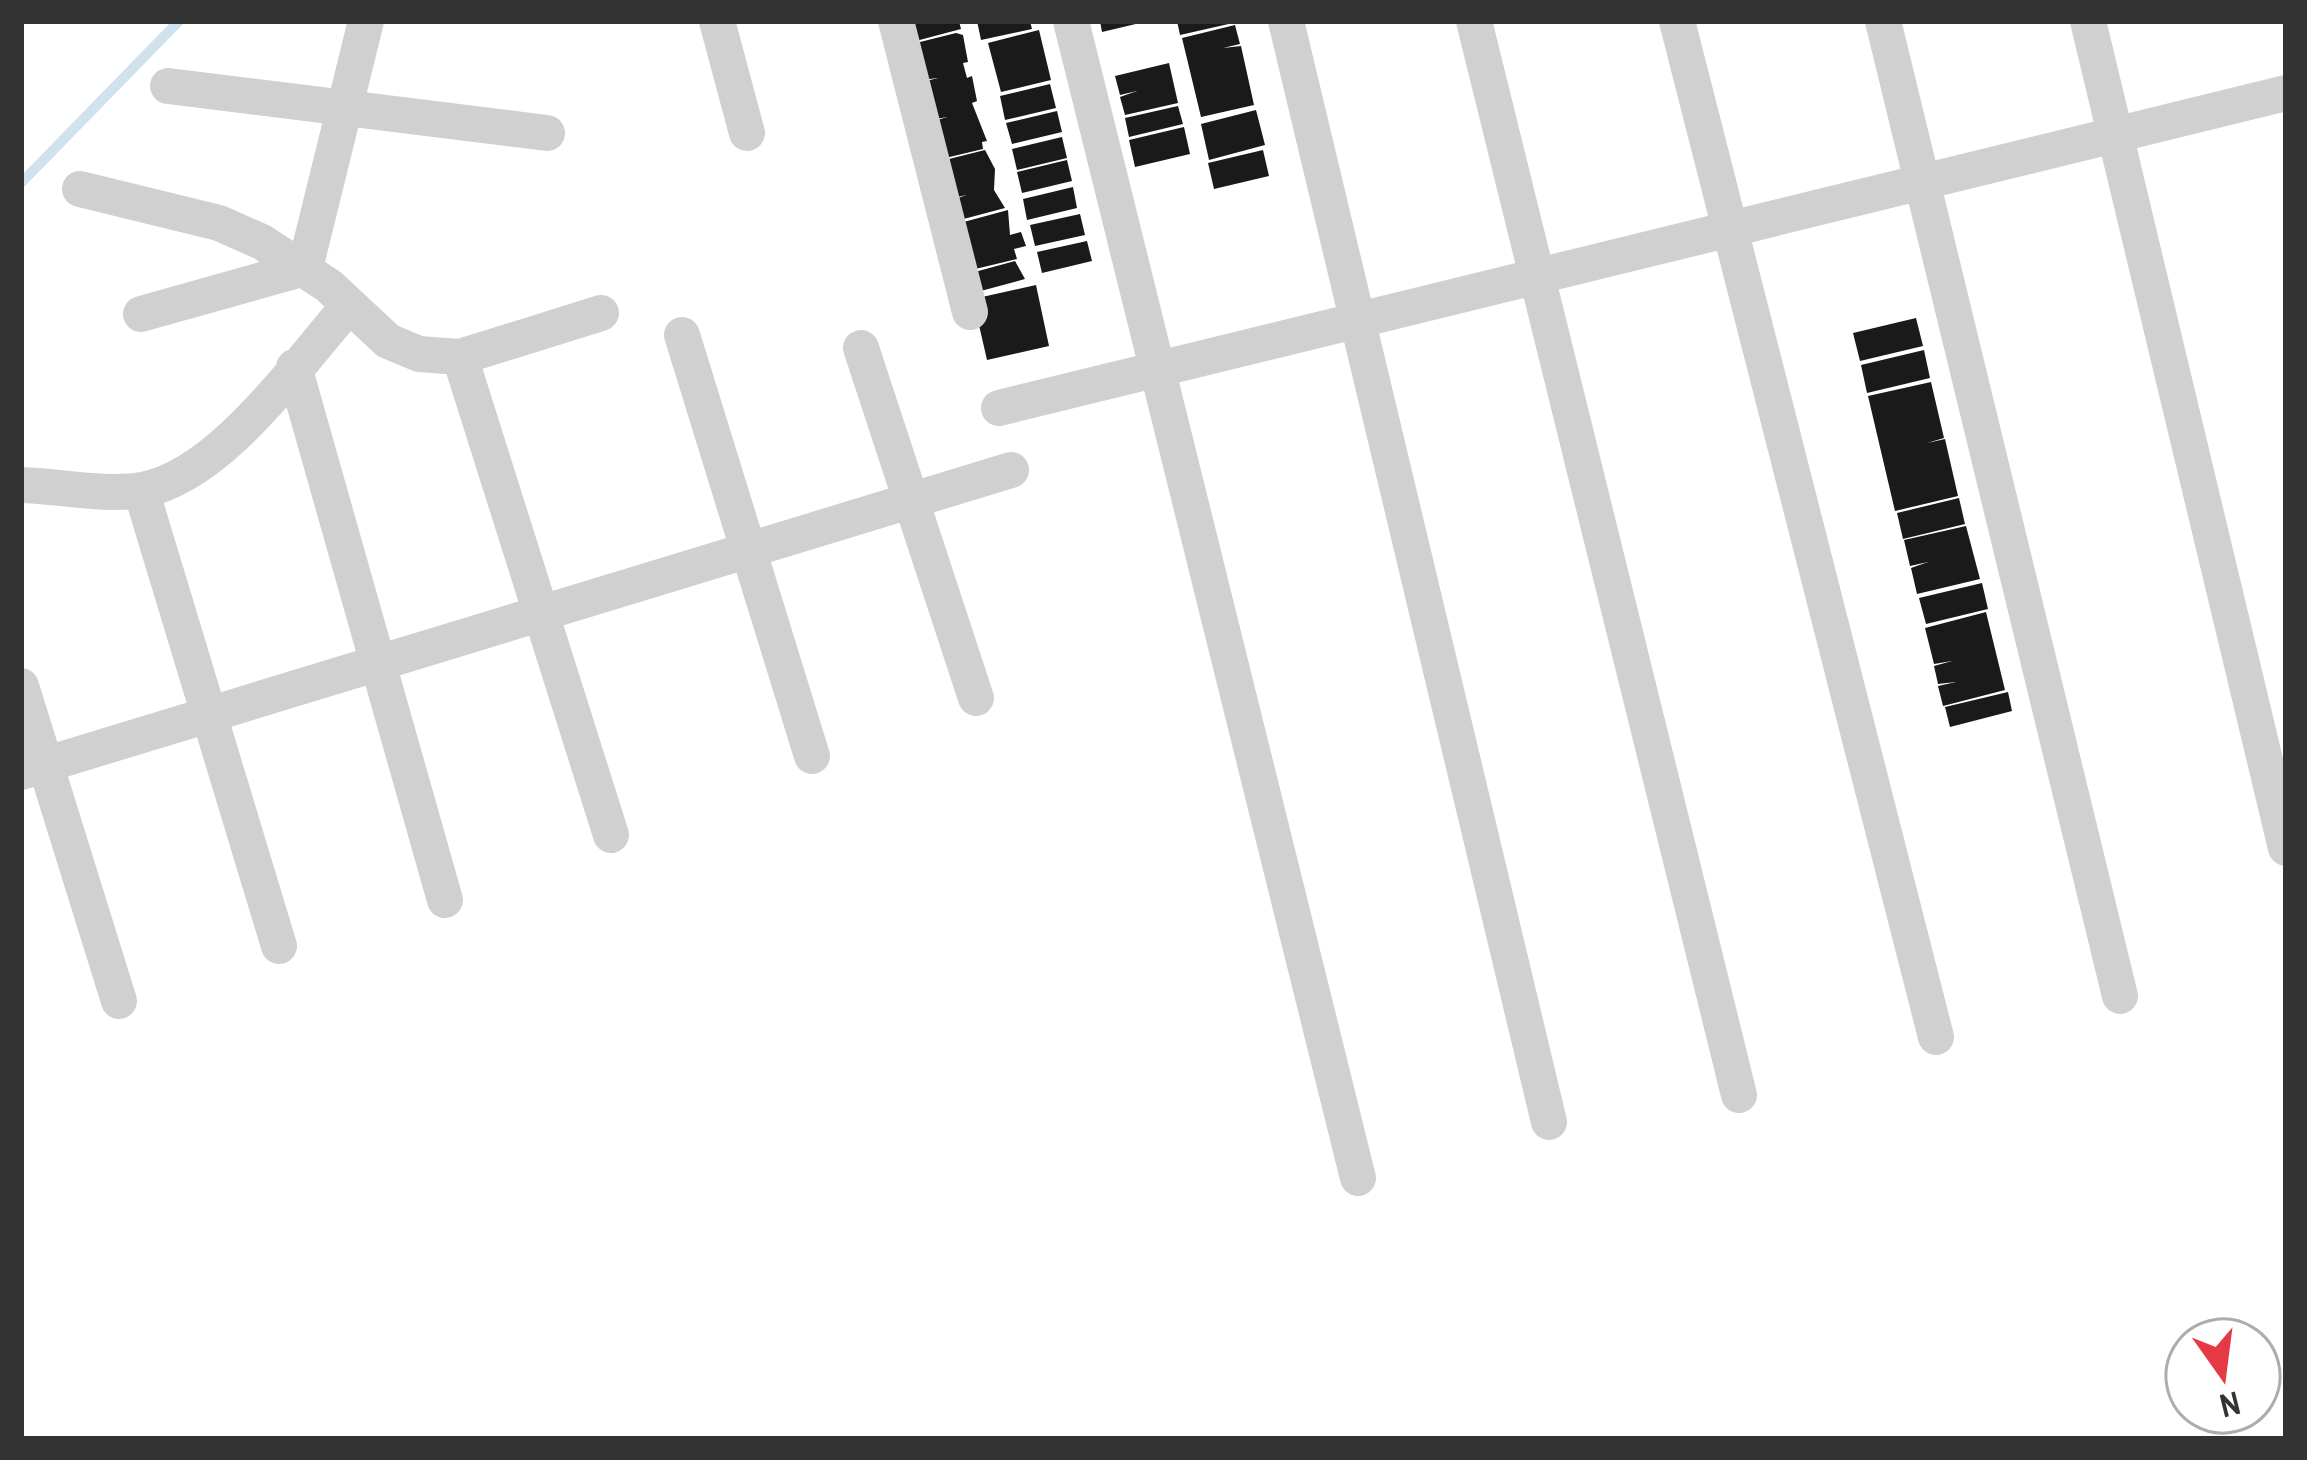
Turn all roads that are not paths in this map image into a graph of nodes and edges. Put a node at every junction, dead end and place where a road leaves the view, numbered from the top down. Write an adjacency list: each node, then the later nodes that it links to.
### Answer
1 (366, 21): 12 (street)
2 (717, 21): 14 (street)
3 (896, 21): 22 (street)
4 (1071, 21): 30 (street)
5 (1286, 21): 25 (street)
6 (1474, 21): 20 (street)
7 (1677, 21): 18 (street)
8 (1882, 21): 16 (street)
9 (2088, 21): 15 (street)
10 (167, 86): 12 (street)
11 (2286, 93): 15 (street)
12 (343, 107): 13 (street); 19 (street)
13 (548, 133)
14 (747, 133)
15 (2115, 135): 16 (street); 45 (street)
16 (1922, 182): 18 (street); 48 (street)
17 (80, 190): 19 (street)
18 (1730, 230): 20 (street); 50 (street)
19 (304, 268): 21 (street); 24 (street)
20 (1537, 276): 25 (street); 51 (street)
21 (348, 307): 28 (street); 29 (street)
22 (970, 312)
23 (601, 313): 28 (street)
24 (141, 314)
25 (1358, 320): 30 (street); 52 (street)
26 (682, 335): 36 (street)
27 (861, 348): 35 (street)
28 (460, 357): 37 (street)
29 (294, 367): 34 (street); 38 (street)
30 (1157, 370): 31 (street); 53 (street)
31 (999, 408)
32 (1011, 470): 35 (street)
33 (21, 485): 34 (street)
34 (141, 490): 41 (street)
35 (911, 501): 36 (street); 40 (street)
36 (749, 550): 37 (street); 42 (street)
37 (541, 614): 38 (street); 44 (street)
38 (376, 664): 41 (street); 46 (street)
39 (21, 686): 43 (street)
40 (976, 698)
41 (209, 715): 43 (street); 47 (street)
42 (812, 756)
43 (33, 768): 49 (street)
44 (611, 836)
45 (2286, 848)
46 (445, 900)
47 (279, 946)
48 (2120, 997)
49 (119, 1001)
50 (1936, 1037)
51 (1739, 1095)
52 (1549, 1122)
53 (1358, 1178)

